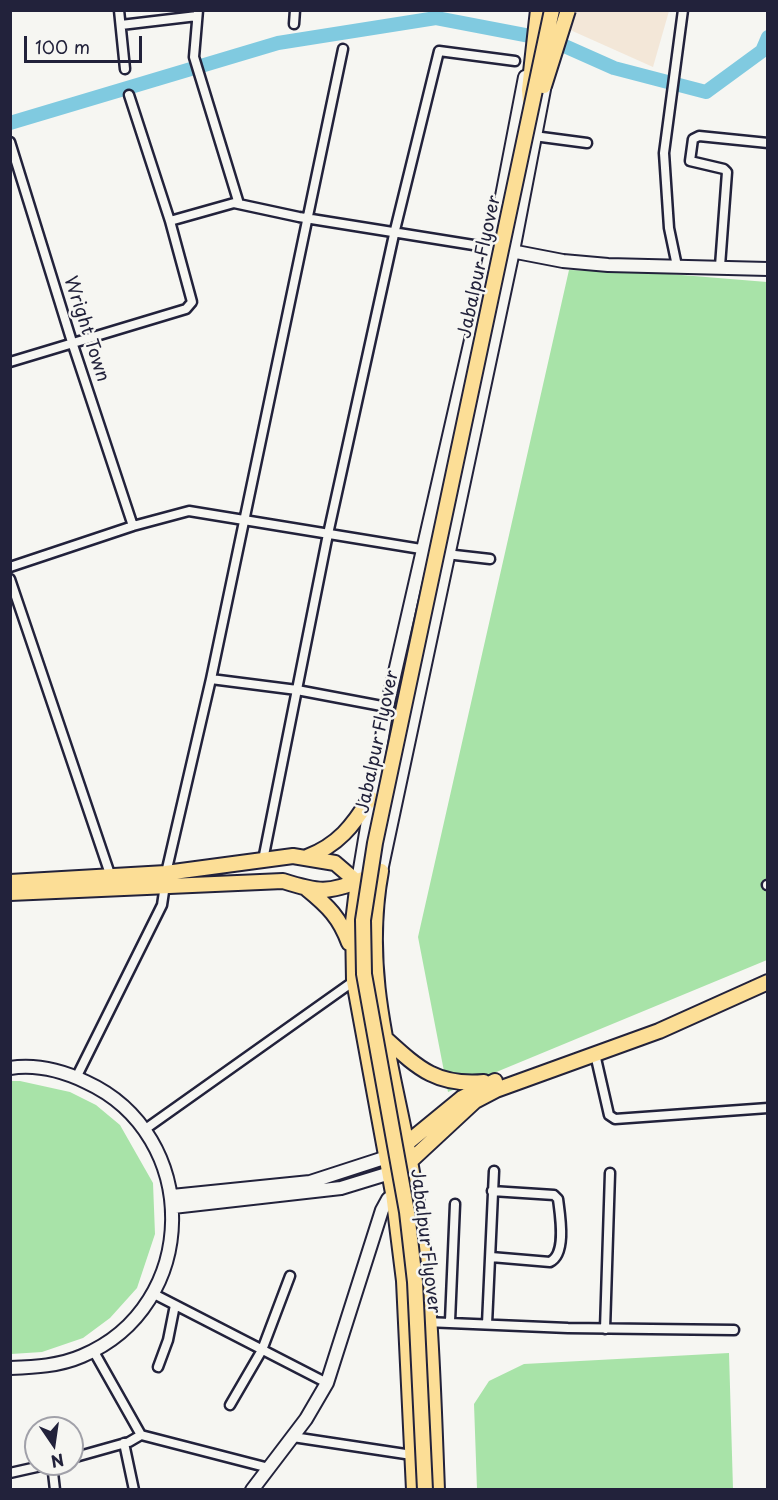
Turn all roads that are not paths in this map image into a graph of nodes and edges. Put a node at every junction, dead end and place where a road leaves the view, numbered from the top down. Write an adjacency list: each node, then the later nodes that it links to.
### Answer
1 (119, 10): 10 (street)
2 (295, 10): 9 (street)
3 (537, 10): 15 (main road, bridge); 24 (street)
4 (552, 10): 15 (main road, Jabalpur Flyover, bridge)
5 (559, 10): 16 (street, bridge)
6 (568, 10): 15 (main road, bridge)
7 (683, 10): 26 (street)
8 (197, 13): 10 (street); 20 (street)
9 (294, 24)
10 (121, 25): 13 (street)
11 (343, 49): 21 (street)
12 (515, 61): 23 (street)
13 (125, 69)
14 (129, 95): 22 (street)
15 (531, 108): 99 (main road, Jabalpur Flyover, bridge)
16 (534, 136): 18 (street); 25 (street)
17 (10, 142): 29 (street, Wright Town)
18 (587, 143)
19 (768, 143): 27 (street)
20 (239, 204): 21 (street); 22 (street)
21 (307, 218): 23 (street); 31 (street)
22 (170, 221): 29 (street)
23 (395, 230): 24 (street); 33 (street)
24 (492, 248): 25 (street); 34 (street)
25 (513, 251): 26 (street); 35 (street)
26 (677, 266): 27 (street)
27 (720, 266): 28 (street)
28 (768, 269)
29 (72, 342): 30 (street); 32 (street, Wright Town)
30 (10, 362)
31 (243, 520): 32 (street); 33 (street); 39 (street)
32 (133, 526): 37 (street)
33 (327, 534): 34 (street); 40 (street)
34 (425, 549): 35 (street); 41 (street)
35 (449, 555): 36 (street); 45 (street)
36 (490, 559)
37 (10, 567)
38 (10, 579): 49 (street)
39 (211, 679): 40 (street); 46 (street)
40 (297, 690): 41 (street); 44 (street)
41 (387, 707): 42 (street)
42 (370, 798): 43 (main road); 47 (street)
43 (305, 858): 44 (main road); 47 (main road)
44 (263, 860): 46 (main road)
45 (381, 871): 47 (main road); 52 (main road)
46 (166, 879): 49 (main road); 50 (main road); 59 (street)
47 (358, 881): 50 (main road); 52 (main road); 53 (main road)
48 (10, 882): 49 (main road)
49 (112, 883): 51 (main road)
50 (306, 888): 53 (main road)
51 (10, 893)
52 (375, 902): 56 (main road)
53 (352, 951): 54 (main road)
54 (354, 981): 62 (street); 64 (main road)
55 (766, 983): 57 (main road); 60 (main road)
56 (386, 1039): 60 (main road); 63 (main road)
57 (595, 1054): 61 (street); 65 (main road)
58 (10, 1068): 59 (street)
59 (76, 1078): 62 (street)
60 (494, 1082): 63 (main road)
61 (768, 1108)
62 (144, 1130): 72 (street)
63 (406, 1145): 64 (main road); 65 (main road)
64 (387, 1157): 67 (main road); 72 (street)
65 (410, 1163): 67 (main road); 69 (main road)
66 (494, 1172): 70 (street)
67 (390, 1173): 71 (main road); 72 (street)
68 (610, 1173): 82 (street)
69 (415, 1187): 71 (street); 78 (main road)
70 (492, 1191): 74 (street); 74 (street)
71 (393, 1193): 80 (main road); 88 (street)
72 (172, 1202): 76 (street)
73 (455, 1204): 79 (street)
74 (491, 1257): 81 (street)
75 (290, 1276): 85 (street)
76 (152, 1293): 77 (street); 84 (street)
77 (175, 1305): 85 (street); 86 (street)
78 (430, 1321): 79 (street); 80 (street); 100 (main road)
79 (450, 1321): 81 (street)
80 (408, 1323): 94 (main road)
81 (487, 1324): 82 (street)
82 (605, 1329): 83 (street)
83 (734, 1330)
84 (93, 1350): 87 (street); 90 (street)
85 (262, 1350): 88 (street); 89 (street)
86 (158, 1367)
87 (10, 1368)
88 (327, 1383): 91 (street)
89 (230, 1405)
90 (141, 1435): 92 (street); 95 (street)
91 (293, 1437): 94 (street); 95 (street)
92 (124, 1443): 93 (street); 96 (street)
93 (84, 1455)
94 (412, 1455): 98 (main road)
95 (270, 1468): 97 (street)
96 (134, 1490)
97 (252, 1490)
98 (414, 1490)
99 (425, 1490)
100 (437, 1490)

